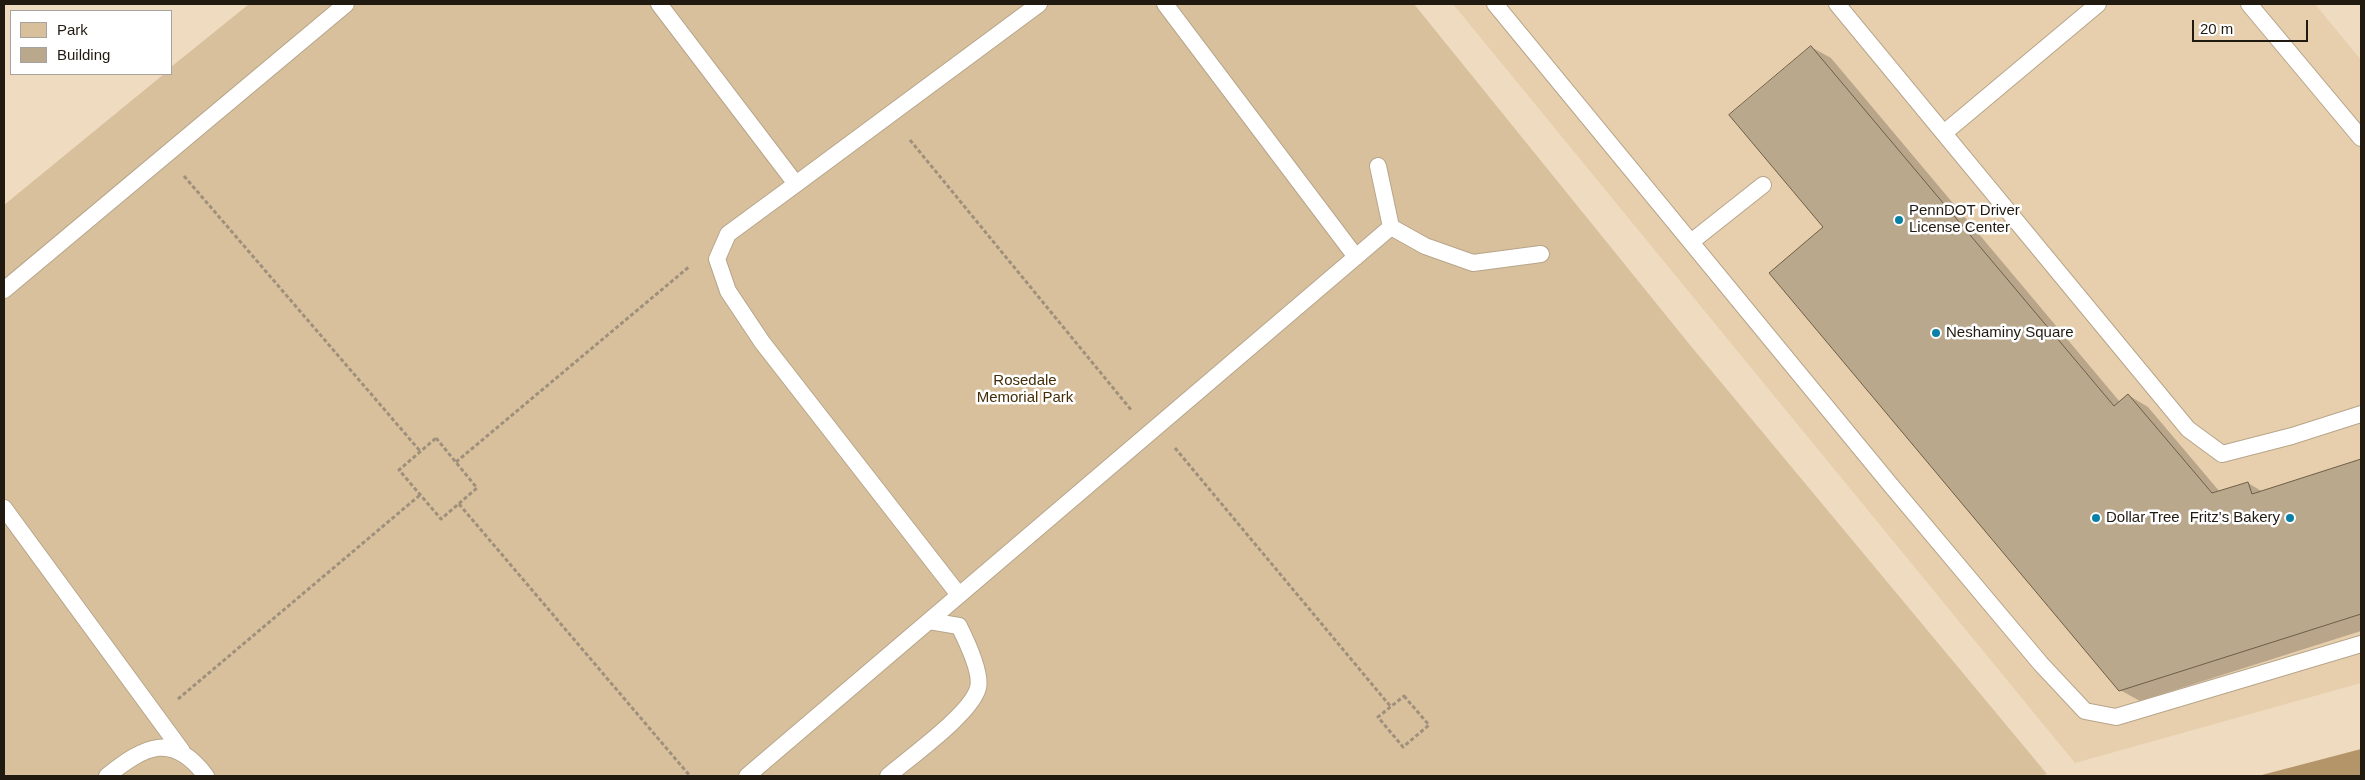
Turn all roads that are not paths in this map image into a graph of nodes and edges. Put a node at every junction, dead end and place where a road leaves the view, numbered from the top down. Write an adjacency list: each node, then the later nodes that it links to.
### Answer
1 (346, 4): 18 (lane)
2 (659, 4): 12 (lane)
3 (1039, 4): 12 (lane)
4 (1164, 4): 17 (lane)
5 (1496, 4): 15 (lane)
6 (1837, 4): 9 (lane)
7 (2098, 4): 9 (lane)
8 (2249, 4): 10 (lane)
9 (1944, 133): 19 (lane)
10 (2361, 138)
11 (1378, 166): 14 (lane)
12 (796, 184): 21 (lane)
13 (1763, 185): 15 (lane)
14 (1391, 228): 16 (lane); 17 (lane)
15 (1691, 242): 23 (lane)
16 (1541, 254)
17 (1356, 257): 21 (lane)
18 (4, 290)
19 (2361, 414)
20 (4, 508): 24 (lane)
21 (959, 595): 22 (lane)
22 (930, 621): 27 (lane); 28 (lane)
23 (2361, 644)
24 (182, 751): 25 (lane); 26 (lane)
25 (107, 776)
26 (206, 776)
27 (747, 776)
28 (888, 776)

